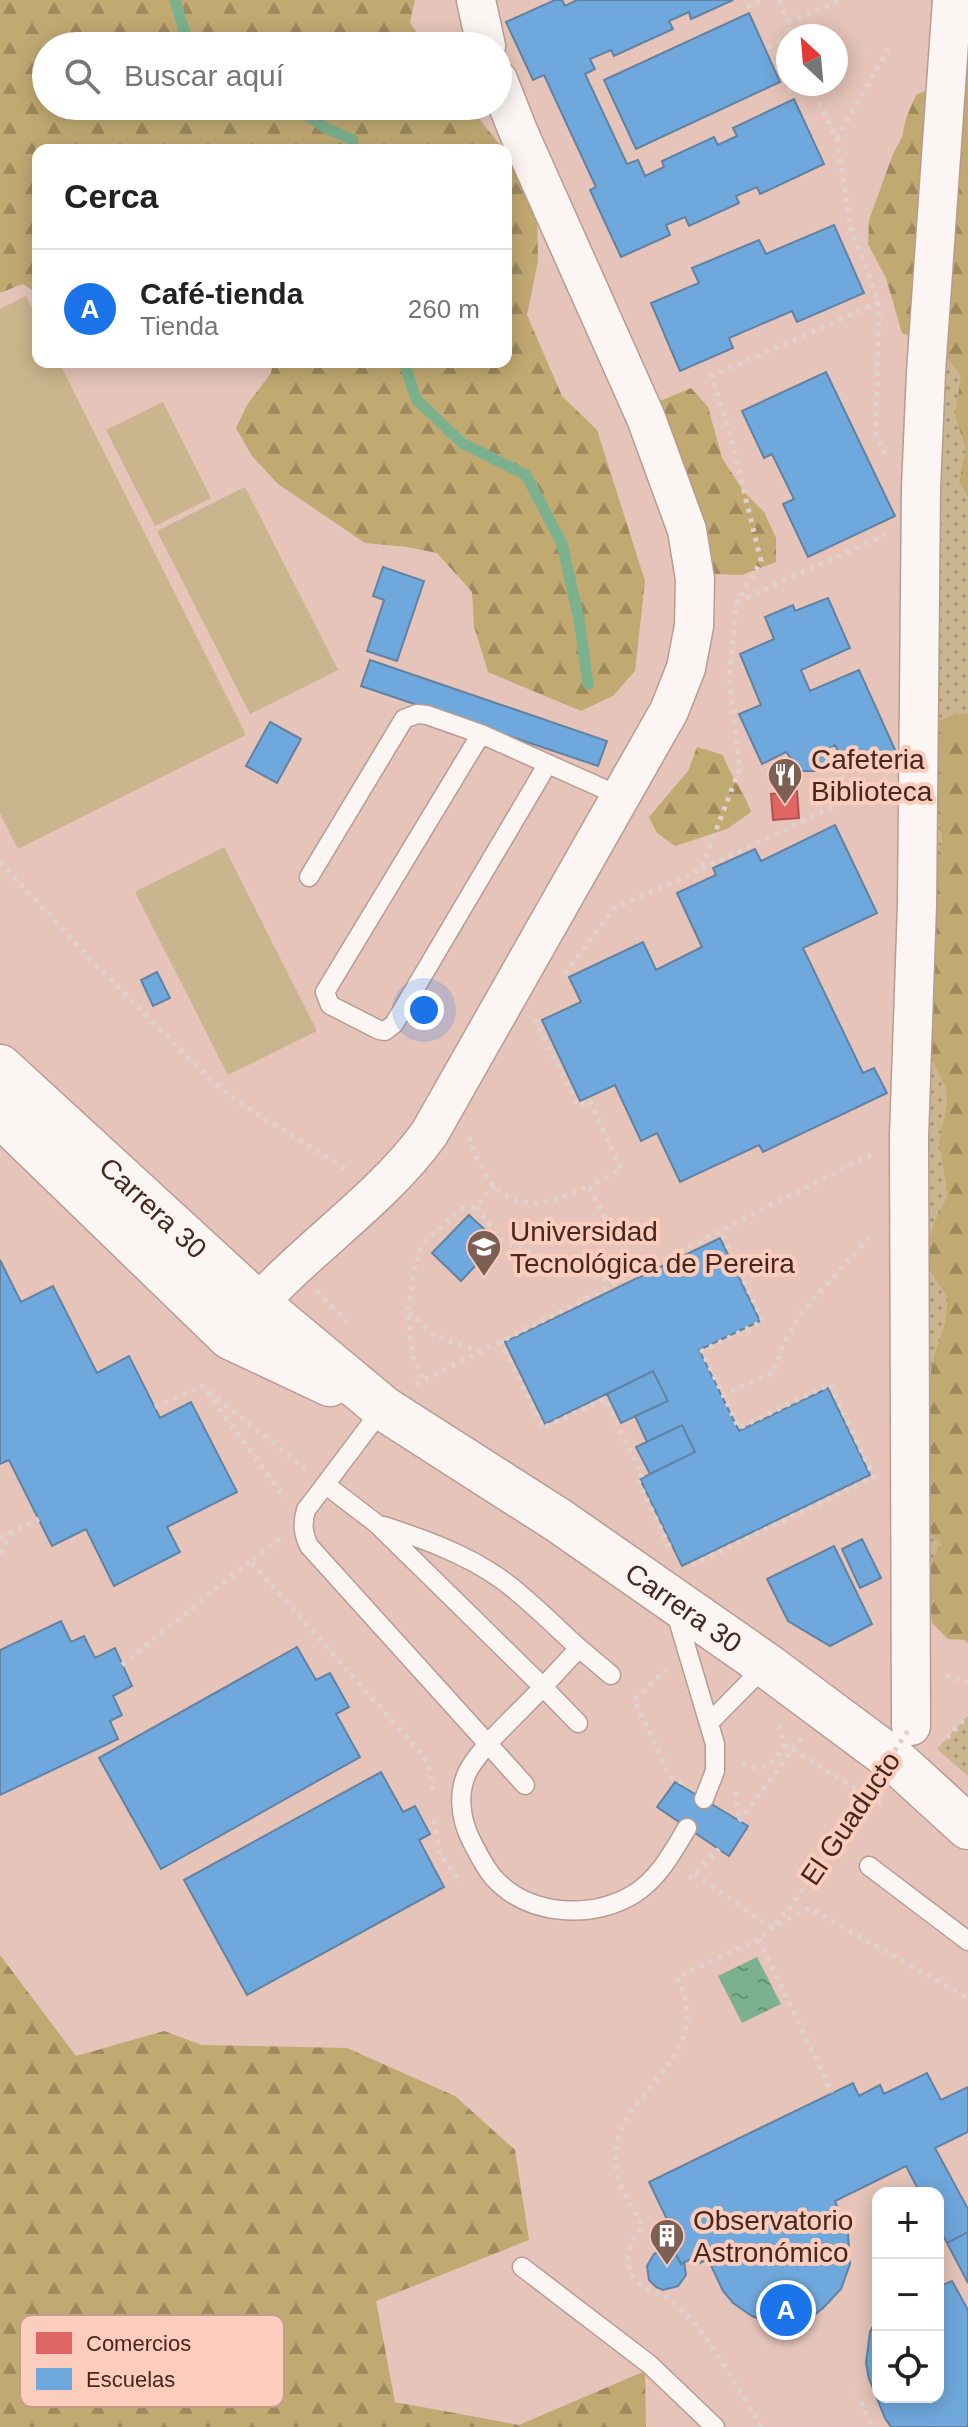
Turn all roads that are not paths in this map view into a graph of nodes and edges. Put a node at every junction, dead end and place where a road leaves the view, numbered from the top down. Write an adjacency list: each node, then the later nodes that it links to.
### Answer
1 (476, 0): 3 (street)
2 (952, 0): 23 (street)
3 (483, 32)
4 (512, 116): 7 (street)
5 (481, 734): 6 (lane); 6 (lane); 8 (lane)
6 (547, 765): 7 (lane)
7 (622, 797): 11 (street)
8 (309, 877)
9 (0, 1067): 11 (street, Carrera 30)
10 (0, 1114): 12 (street, Carrera 30)
11 (257, 1303): 12 (street); 13 (street, Carrera 30)
12 (230, 1337): 13 (street, Carrera 30)
13 (394, 1392): 14 (lane); 16 (street, Carrera 30)
14 (326, 1485): 15 (lane); 24 (lane)
15 (377, 1524): 17 (lane); 20 (lane)
16 (675, 1576): 18 (street, Carrera 30); 22 (lane)
17 (579, 1648): 19 (lane); 20 (lane)
18 (766, 1665): 22 (lane); 27 (street, Carrera 30)
19 (611, 1675)
20 (543, 1687): 21 (lane); 24 (lane)
21 (578, 1723)
22 (709, 1723): 26 (lane)
23 (924, 1738)
24 (488, 1747): 25 (lane); 28 (lane)
25 (525, 1785)
26 (706, 1796)
27 (968, 1827)
28 (687, 1828)
29 (869, 1866): 30 (lane)
30 (968, 1941)
31 (522, 2267): 32 (lane)
32 (715, 2427)

